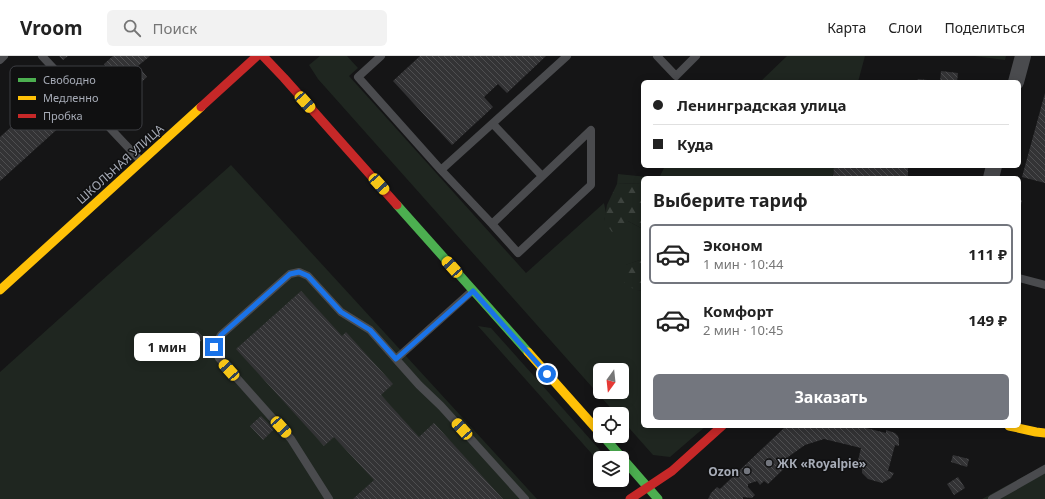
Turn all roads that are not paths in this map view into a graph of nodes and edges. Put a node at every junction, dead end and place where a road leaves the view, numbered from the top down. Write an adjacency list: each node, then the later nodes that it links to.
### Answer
1 (4, 56): 10 (lane)
2 (42, 56): 11 (lane)
3 (257, 56): 15 (street, ШКОЛЬНАЯ УЛИЦА)
4 (263, 56): 22 (street)
5 (381, 56): 16 (lane)
6 (567, 56): 13 (lane)
7 (657, 56): 8 (lane)
8 (696, 56)
9 (1023, 56): 12 (street)
10 (0, 60)
11 (51, 66)
12 (1017, 80)
13 (493, 124): 16 (lane); 17 (lane)
14 (111, 130): 15 (lane)
15 (141, 162): 21 (street, ШКОЛЬНАЯ УЛИЦА)
16 (441, 170): 18 (lane)
17 (542, 176): 18 (lane); 18 (lane)
18 (492, 224)
19 (1021, 279): 20 (lane)
20 (1045, 285)
21 (0, 290)
22 (473, 291): 23 (lane); 24 (street)
23 (396, 359): 31 (lane); 32 (lane)
24 (593, 425)
25 (720, 428): 30 (street)
26 (1018, 428): 27 (street)
27 (1045, 433)
28 (608, 443): 30 (street)
29 (1045, 469): 35 (lane)
30 (648, 487): 33 (street); 34 (street)
31 (329, 499)
32 (525, 499)
33 (630, 499)
34 (658, 499)
35 (992, 499)

